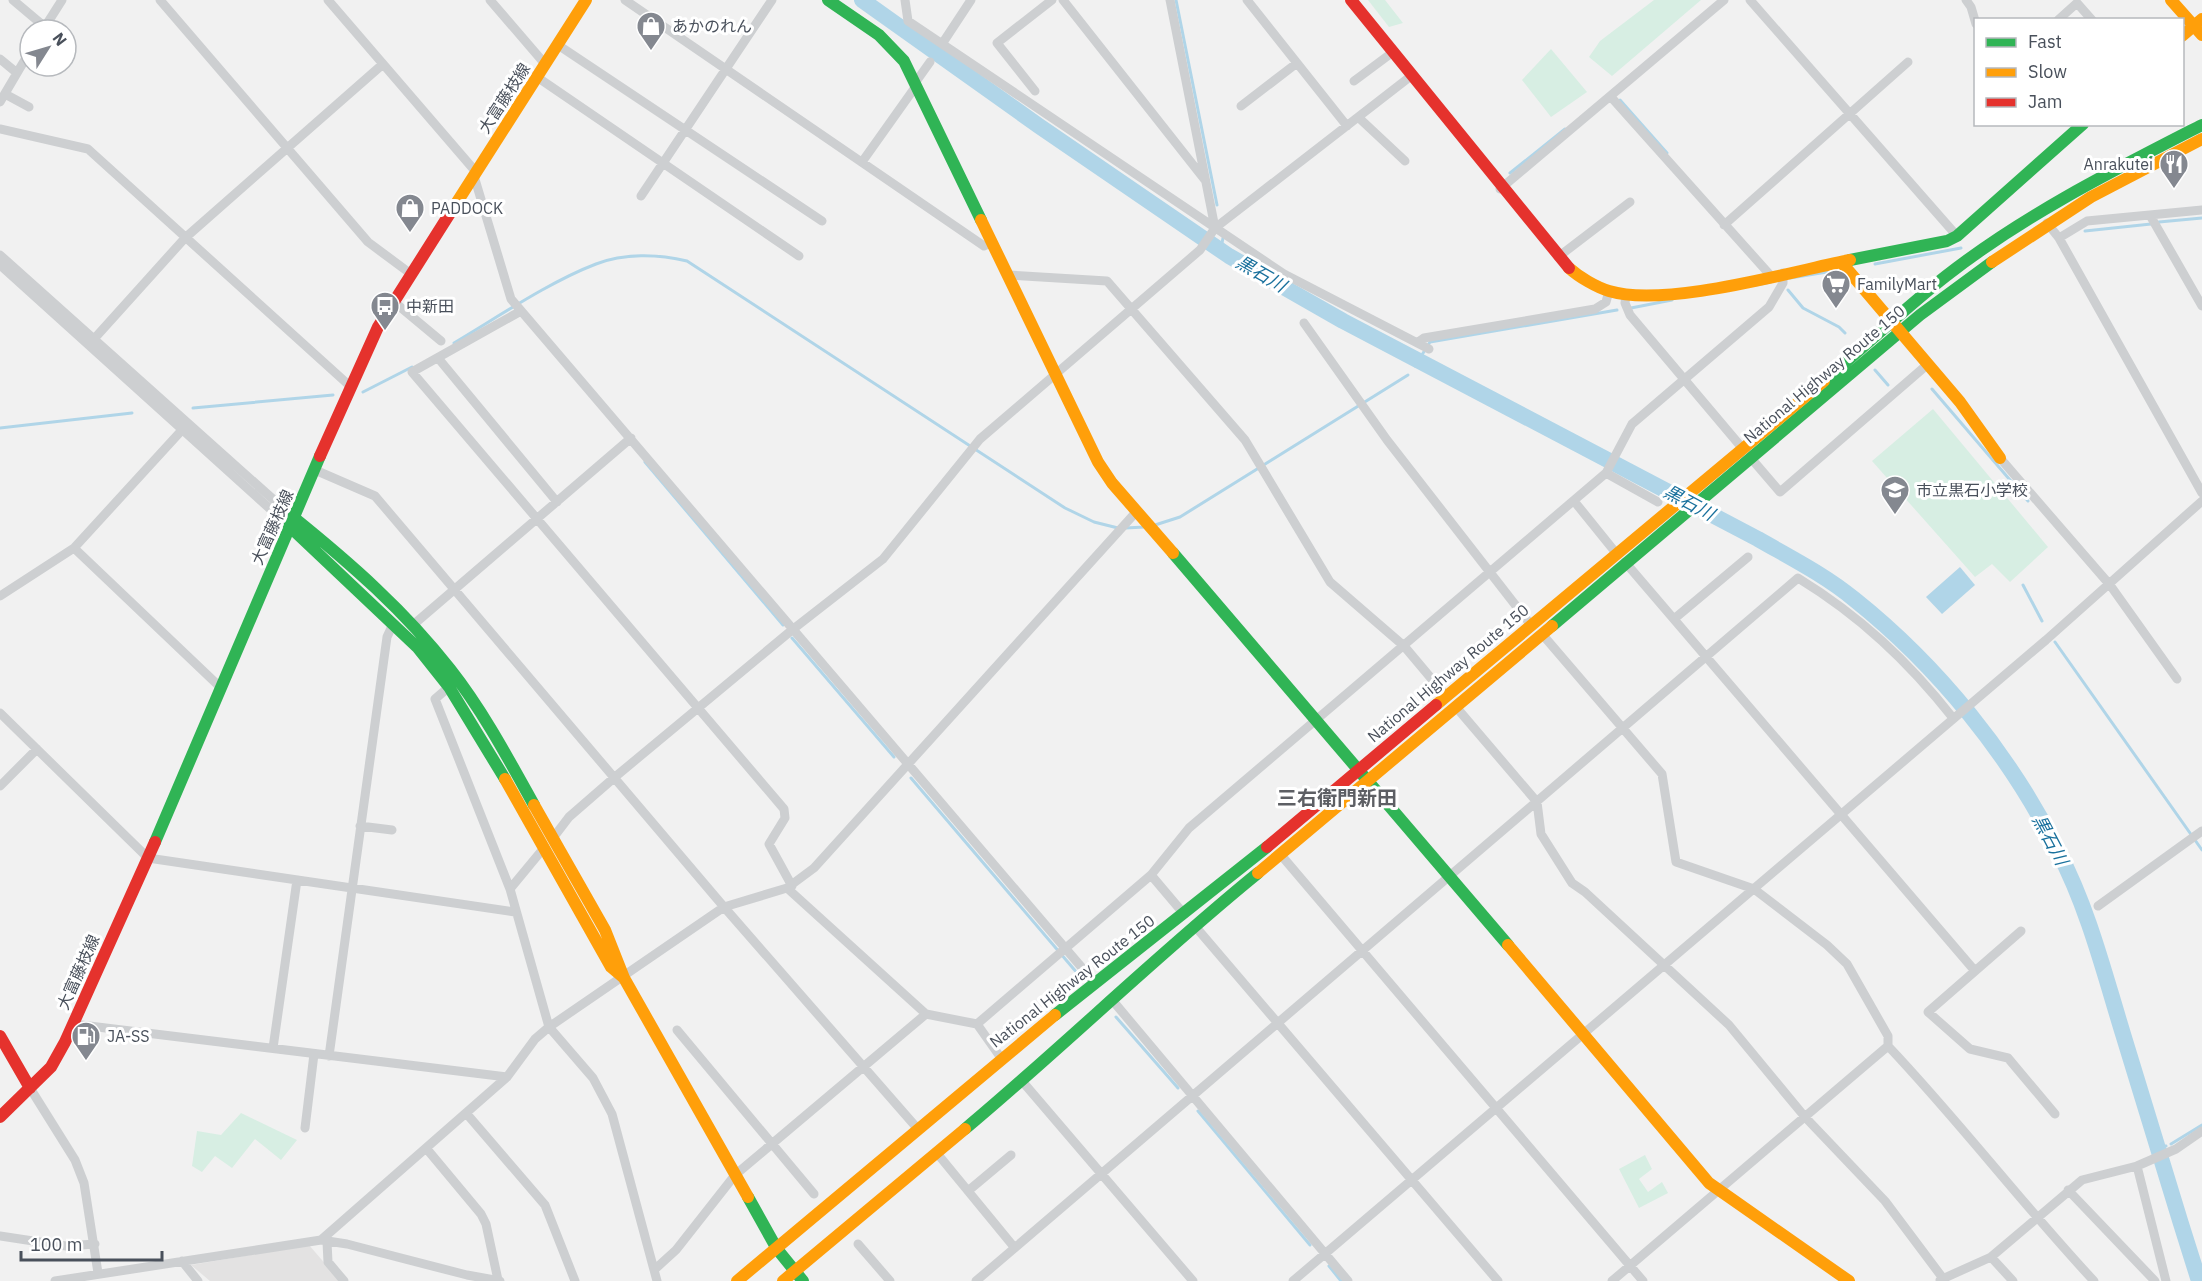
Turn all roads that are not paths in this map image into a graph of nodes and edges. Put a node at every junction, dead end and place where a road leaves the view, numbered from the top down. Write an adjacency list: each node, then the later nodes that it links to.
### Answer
1 (13, 0): 21 (street)
2 (62, 0): 22 (street)
3 (160, 0): 56 (street)
4 (328, 0): 35 (street)
5 (490, 0): 36 (street)
6 (586, 0): 29 (main road, 大富藤枝線)
7 (625, 0): 37 (street)
8 (772, 0): 37 (street)
9 (828, 0): 42 (main road)
10 (905, 0): 28 (street)
11 (971, 0): 28 (street)
12 (1052, 0): 43 (street)
13 (1063, 0): 61 (street)
14 (1170, 0): 61 (street)
15 (1247, 0): 34 (street)
16 (1352, 0): 30 (main road)
17 (1724, 0): 44 (street)
18 (1750, 0): 48 (street)
19 (2171, 0): 26 (main road)
20 (1970, 1): 23 (street)
21 (33, 18)
22 (50, 18)
23 (1974, 18)
24 (2060, 18): 25 (street)
25 (2090, 18)
26 (2199, 26): 27 (main road)
27 (2184, 35)
28 (942, 44): 70 (street)
29 (558, 45): 36 (main road, 大富藤枝線); 54 (street)
30 (1393, 52): 39 (main road); 41 (street)
31 (0, 59): 38 (street)
32 (930, 62): 42 (street)
33 (1908, 62): 48 (street)
34 (1297, 63): 46 (street); 51 (street)
35 (383, 64): 56 (street); 60 (street)
36 (545, 64): 40 (main road, 大富藤枝線)
37 (726, 68): 54 (street); 58 (street)
38 (17, 73): 45 (street)
39 (1411, 76): 49 (street); 62 (main road)
40 (537, 77): 59 (street); 60 (main road, 大富藤枝線)
41 (1354, 81)
42 (916, 84): 58 (street); 74 (main road)
43 (1035, 91)
44 (1611, 97): 62 (street); 69 (street)
45 (3, 98): 47 (street)
46 (1241, 106)
47 (29, 107)
48 (1849, 113): 69 (street); 71 (street)
49 (1358, 117): 51 (street); 57 (street)
50 (2202, 125): 90 (main road, National Highway Route 150)
51 (1347, 126): 70 (street)
52 (2081, 126): 71 (main road)
53 (0, 129): 72 (street)
54 (685, 130): 59 (street); 67 (street)
55 (2202, 139): 68 (main road, National Highway Route 150)
56 (287, 149): 72 (street); 80 (street)
57 (1405, 161)
58 (862, 162): 74 (street)
59 (663, 163): 63 (street); 76 (street)
60 (475, 174): 80 (main road, 大富藤枝線); 87 (street)
61 (1206, 181): 70 (street)
62 (1500, 189): 77 (main road)
63 (641, 196)
64 (1630, 202): 77 (street)
65 (2202, 210): 66 (street)
66 (2151, 217): 73 (street); 86 (street)
67 (822, 221)
68 (2047, 223): 73 (street); 90 (main road, National Highway Route 150)
69 (1724, 225): 82 (street)
70 (1215, 228): 83 (street); 88 (street)
71 (1957, 236): 78 (main road)
72 (185, 238): 91 (street); 97 (street)
73 (2059, 238): 104 (street)
74 (992, 242): 81 (main road)
75 (0, 255): 91 (street)
76 (799, 256)
77 (1558, 257): 83 (main road)
78 (1841, 262): 82 (main road); 90 (main road)
79 (0, 265): 98 (street)
80 (411, 274): 85 (main road, 大富藤枝線)
81 (1008, 275): 88 (street); 95 (main road)
82 (1777, 275): 84 (main road); 96 (street)
83 (1609, 291): 84 (main road)
84 (1626, 294): 96 (street)
85 (393, 301): 92 (street); 97 (main road, 大富藤枝線)
86 (2202, 306)
87 (519, 308): 93 (street); 99 (street)
88 (1130, 308): 95 (street); 125 (street)
89 (1304, 323): 115 (street)
90 (1898, 327): 94 (main road); 100 (main road, National Highway Route 150)
91 (94, 339): 111 (street)
92 (441, 341)
93 (438, 358): 107 (street); 110 (street)
94 (1928, 364): 100 (street); 101 (main road)
95 (1055, 372): 109 (main road); 123 (street)
96 (1685, 379): 100 (street); 103 (street)
97 (351, 387): 102 (main road, 大富藤枝線)
98 (182, 430): 111 (street); 112 (street)
99 (631, 438): 107 (street); 123 (street)
100 (1747, 453): 114 (main road, National Highway Route 150)
101 (2000, 458): 116 (street)
102 (315, 470): 111 (main road, 大富藤枝線); 117 (street)
103 (1606, 473): 105 (street); 108 (street)
104 (2202, 493)
105 (1574, 501): 114 (street); 115 (street)
106 (2202, 501): 116 (street)
107 (557, 502): 110 (street)
108 (1658, 502)
109 (1137, 511): 135 (main road); 138 (street)
110 (538, 519): 117 (street); 132 (street)
111 (291, 522): 120 (main road); 121 (main road); 128 (main road, 大富藤枝線)
112 (74, 548): 118 (street); 128 (street)
113 (1748, 557): 119 (street)
114 (1621, 558): 119 (street); 122 (main road, National Highway Route 150); 124 (main road, National Highway Route 150)
115 (1489, 573): 122 (street); 125 (street)
116 (2110, 585): 127 (street); 134 (street)
117 (454, 590): 121 (street); 140 (street)
118 (0, 596)
119 (1674, 619): 126 (street)
120 (393, 624): 129 (main road); 145 (street)
121 (413, 625): 148 (main road)
122 (1531, 625): 130 (main road, National Highway Route 150)
123 (792, 630): 132 (street); 138 (street)
124 (1542, 634): 131 (main road, National Highway Route 150); 136 (street)
125 (1404, 646): 130 (street); 135 (street)
126 (1707, 658): 134 (street); 136 (street); 144 (street)
127 (2177, 679)
128 (220, 687): 151 (main road, 大富藤枝線)
129 (449, 687): 149 (main road); 157 (street)
130 (1446, 696): 139 (main road, National Highway Route 150)
131 (1456, 707): 141 (main road, National Highway Route 150); 143 (street)
132 (698, 708): 140 (street); 155 (street)
133 (0, 713): 137 (street)
134 (1954, 716): 144 (street)
135 (1316, 719): 139 (main road); 152 (street)
136 (1623, 730): 143 (street); 158 (street)
137 (37, 748): 142 (street); 151 (street)
138 (906, 763): 155 (street); 166 (street)
139 (1359, 769): 141 (main road); 162 (main road, National Highway Route 150)
140 (615, 777): 148 (street); 160 (street)
141 (1369, 781): 150 (main road, National Highway Route 150); 153 (main road)
142 (0, 786)
143 (1538, 802): 153 (street); 167 (street)
144 (1841, 814): 158 (street); 168 (street)
145 (360, 826): 146 (street); 156 (street)
146 (392, 830)
147 (2196, 836): 159 (street)
148 (553, 838): 169 (main road)
149 (543, 849): 157 (street); 169 (main road)
150 (1281, 855): 163 (main road, National Highway Route 150); 165 (street)
151 (148, 858): 154 (street); 173 (main road, 大富藤枝線)
152 (1151, 875): 162 (street); 166 (street)
153 (1450, 877): 165 (street); 178 (main road)
154 (297, 880): 156 (street); 181 (street)
155 (789, 887): 160 (street); 172 (street)
156 (352, 888): 161 (street); 183 (street)
157 (510, 889): 161 (street)
158 (1754, 889): 167 (street); 180 (street)
159 (2098, 906)
160 (724, 907): 169 (street); 185 (street)
161 (515, 912): 176 (street)
162 (1184, 914): 170 (main road, National Highway Route 150)
163 (1194, 925): 171 (main road, National Highway Route 150); 174 (street)
164 (2021, 932): 168 (street)
165 (1362, 950): 174 (street); 190 (street)
166 (1062, 951): 170 (street); 175 (street)
167 (1664, 964): 178 (street); 194 (street)
168 (1975, 971): 192 (street)
169 (624, 978): 176 (street); 205 (main road)
170 (1095, 982): 184 (main road, National Highway Route 150)
171 (1113, 1000): 187 (main road, National Highway Route 150); 189 (street)
172 (926, 1014): 175 (street); 185 (street)
173 (73, 1023): 181 (street); 188 (main road, 大富藤枝線)
174 (1277, 1023): 189 (street); 206 (street)
175 (977, 1024): 184 (street)
176 (549, 1027): 186 (street); 222 (street)
177 (677, 1030): 198 (street)
178 (1583, 1034): 190 (street); 207 (main road)
179 (0, 1036): 188 (main road)
180 (1888, 1046): 194 (street); 211 (street)
181 (273, 1047): 182 (street)
182 (314, 1054): 183 (street); 195 (street)
183 (329, 1056): 186 (street)
184 (1001, 1058): 196 (main road, National Highway Route 150)
185 (863, 1066): 196 (street); 198 (street)
186 (507, 1077): 191 (street)
187 (1022, 1081): 201 (main road, National Highway Route 150); 204 (street)
188 (30, 1089): 193 (main road, 大富藤枝線); 214 (street)
189 (1191, 1096): 204 (street); 218 (street)
190 (1495, 1109): 206 (street); 221 (street)
191 (466, 1113): 200 (street); 230 (street)
192 (2055, 1114)
193 (0, 1117)
194 (1805, 1117): 207 (street); 225 (street)
195 (304, 1128)
196 (917, 1128): 217 (main road, National Highway Route 150)
197 (2199, 1134): 199 (street); 203 (street)
198 (773, 1143): 205 (street); 210 (street)
199 (2202, 1145)
200 (426, 1148): 213 (street); 229 (street)
201 (936, 1152): 209 (street); 224 (main road, National Highway Route 150)
202 (1011, 1155): 209 (street)
203 (2137, 1166): 208 (street); 246 (street)
204 (1101, 1173): 216 (street); 236 (street)
205 (735, 1175): 217 (main road); 222 (street)
206 (1411, 1179): 218 (street); 239 (street)
207 (1719, 1190): 221 (street); 242 (main road)
208 (2068, 1190): 211 (street); 245 (street)
209 (968, 1191): 216 (street)
210 (814, 1194)
211 (2036, 1219): 219 (street); 244 (street)
212 (0, 1236): 214 (street)
213 (324, 1241): 220 (street); 228 (street); 229 (street)
214 (95, 1244): 223 (street)
215 (858, 1244): 234 (street)
216 (1014, 1247): 235 (street)
217 (777, 1249): 224 (main road); 232 (main road, National Highway Route 150)
218 (1325, 1254): 237 (street); 238 (street)
219 (1991, 1257): 225 (street); 243 (street)
220 (182, 1262): 223 (street); 227 (street)
221 (1630, 1266): 240 (street); 241 (street)
222 (654, 1270): 231 (street)
223 (98, 1273): 226 (street)
224 (799, 1276): 233 (main road, National Highway Route 150)
225 (1941, 1279)
226 (55, 1281)
227 (198, 1281)
228 (344, 1281)
229 (499, 1281)
230 (575, 1281)
231 (657, 1281)
232 (737, 1281)
233 (783, 1281)
234 (890, 1281)
235 (976, 1281)
236 (1193, 1281)
237 (1293, 1281)
238 (1348, 1281)
239 (1498, 1281)
240 (1612, 1281)
241 (1643, 1281)
242 (1849, 1281)
243 (2013, 1281)
244 (2094, 1281)
245 (2155, 1281)
246 (2166, 1281)

